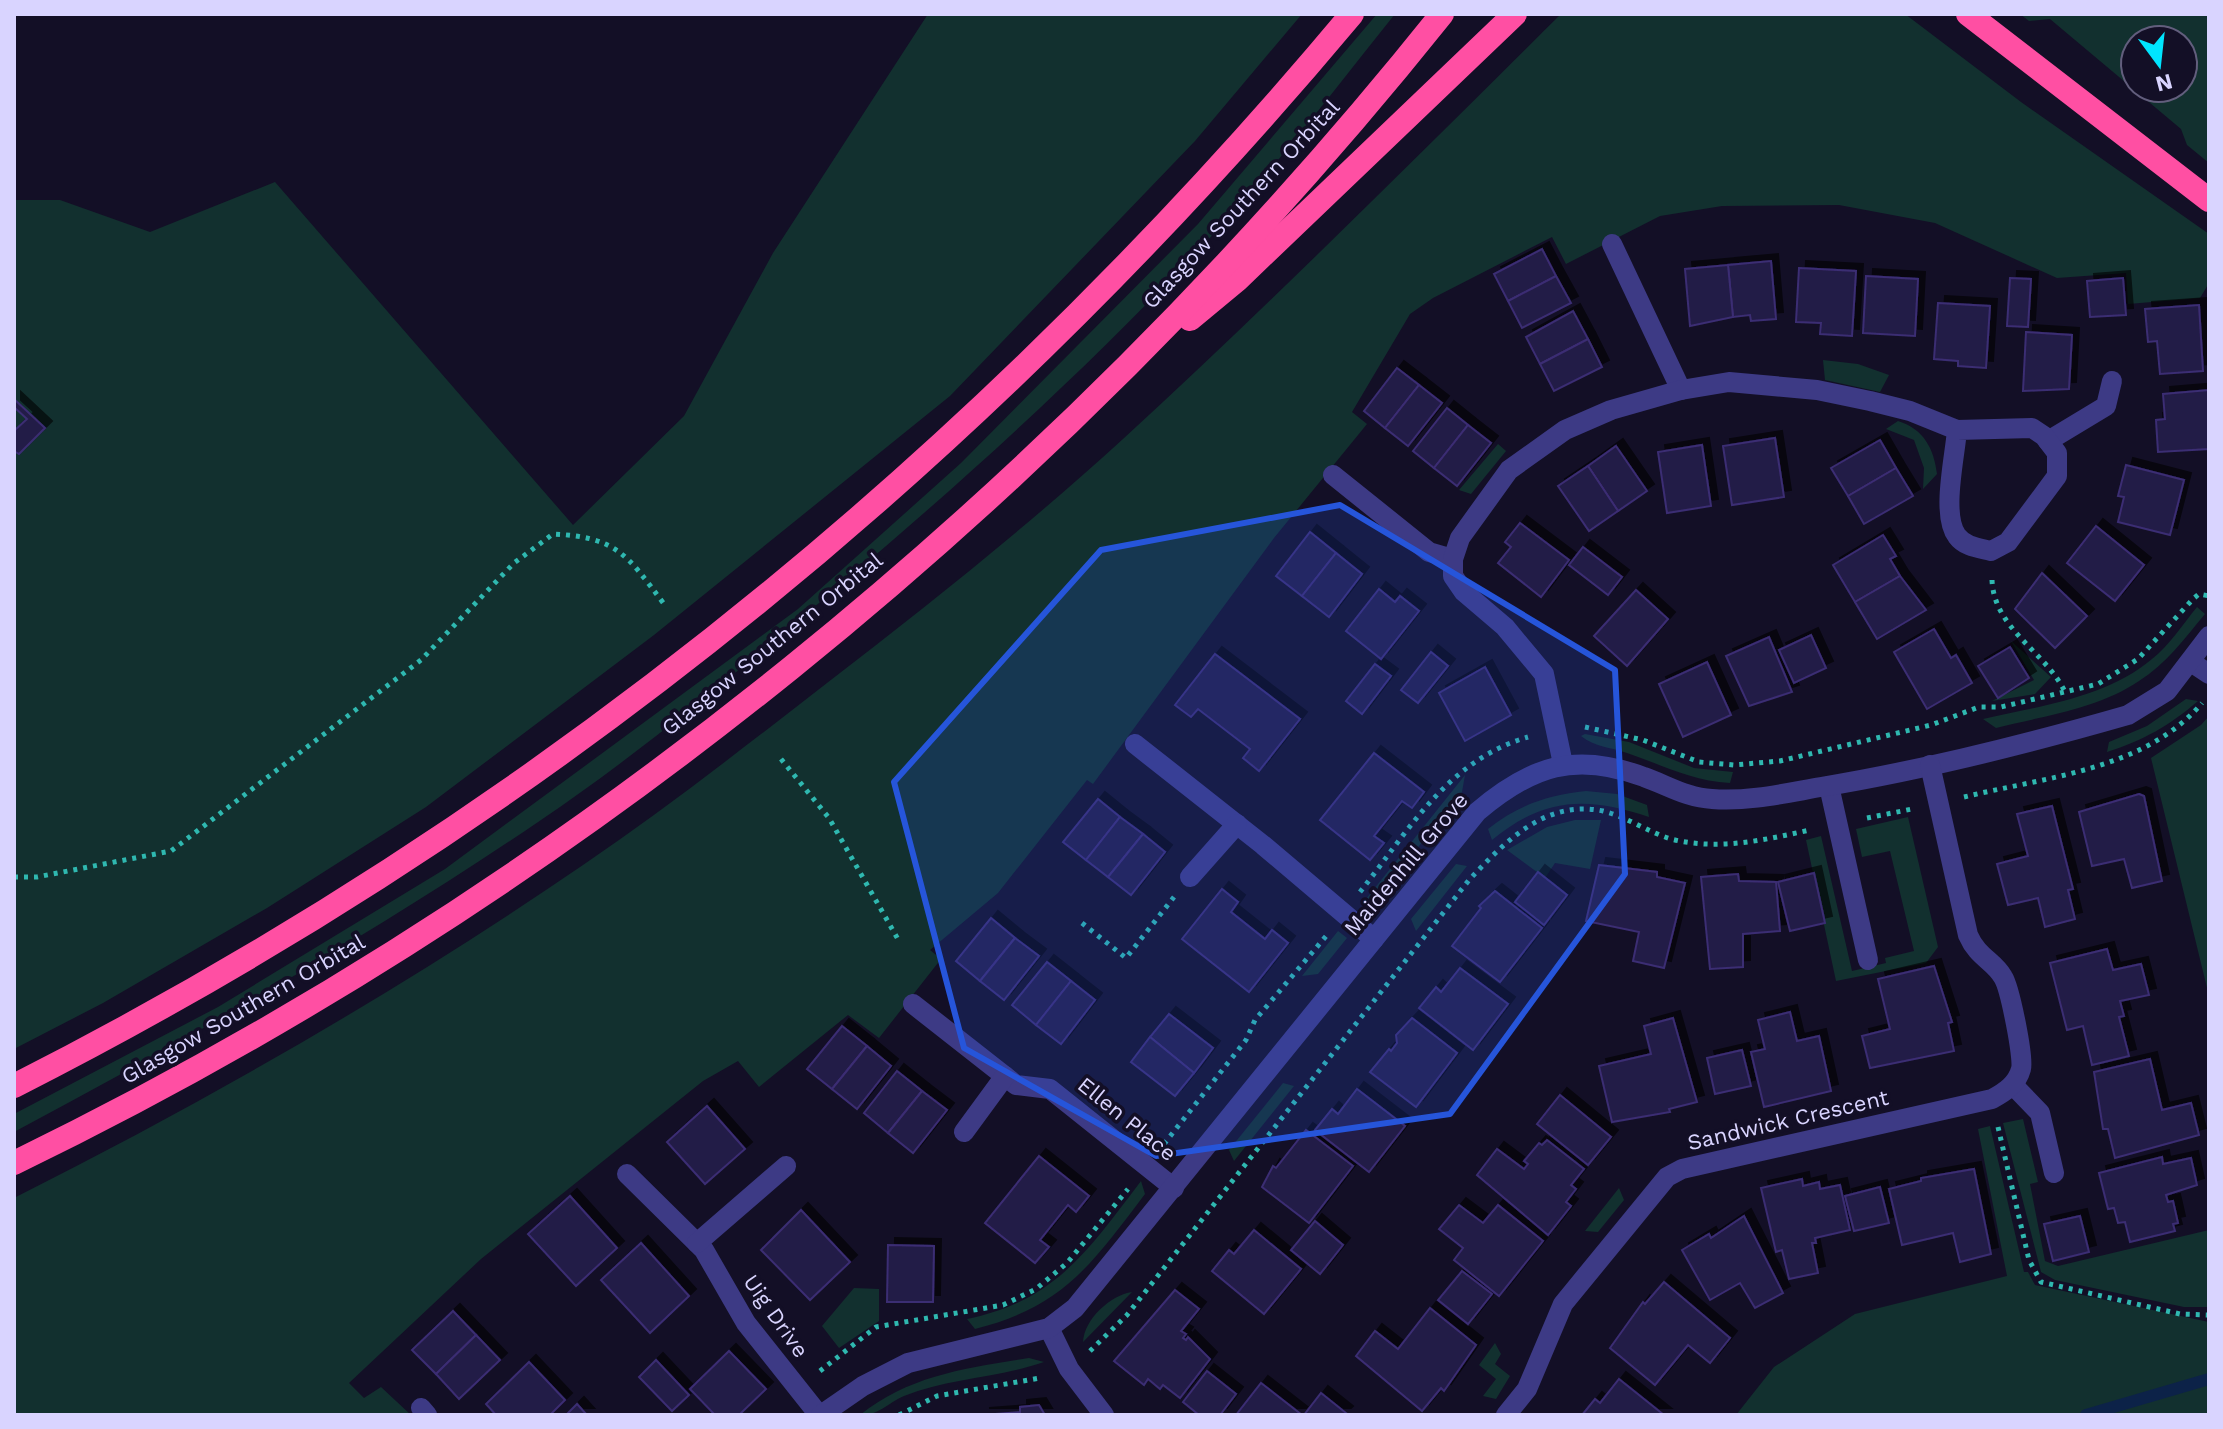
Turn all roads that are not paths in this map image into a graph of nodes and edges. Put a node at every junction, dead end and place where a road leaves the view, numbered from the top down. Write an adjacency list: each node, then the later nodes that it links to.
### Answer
1 (1352, 14): 28 (highway, Glasgow Southern Orbital)
2 (1442, 14): 9 (highway, Glasgow Southern Orbital)
3 (1515, 14): 9 (highway)
4 (1968, 14): 5 (highway)
5 (2209, 200)
6 (1612, 244): 8 (street)
7 (2112, 381): 11 (street)
8 (1681, 390): 10 (street); 13 (street)
9 (1094, 399): 30 (highway, Glasgow Southern Orbital)
10 (1957, 430): 11 (street); 11 (street)
11 (2048, 441)
12 (1333, 475): 13 (street)
13 (1453, 559): 18 (street)
14 (2209, 636): 15 (street, Maidenhill Grove)
15 (2191, 662): 16 (street); 19 (street, Maidenhill Grove)
16 (2209, 674)
17 (1135, 744): 21 (street)
18 (1563, 764): 20 (street, Maidenhill Grove); 23 (street, Maidenhill Grove)
19 (1930, 765): 20 (street, Maidenhill Grove); 27 (street)
20 (1829, 786): 24 (street)
21 (1237, 824): 22 (street); 23 (street)
22 (1190, 877)
23 (1374, 939): 34 (street, Maidenhill Grove)
24 (1868, 960)
25 (913, 1004): 26 (street, Ellen Place)
26 (1005, 1076): 29 (street); 34 (street, Ellen Place)
27 (2013, 1085): 32 (street); 39 (street, Sandwick Crescent)
28 (14, 1086)
29 (964, 1132)
30 (14, 1163)
31 (786, 1166): 35 (street)
32 (2054, 1173)
33 (627, 1174): 35 (street, Uig Drive)
34 (1174, 1188): 36 (street, Maidenhill Grove)
35 (697, 1243): 37 (street, Uig Drive)
36 (1049, 1328): 37 (street, Maidenhill Grove); 38 (street)
37 (820, 1415)
38 (1104, 1415)
39 (1506, 1415)

